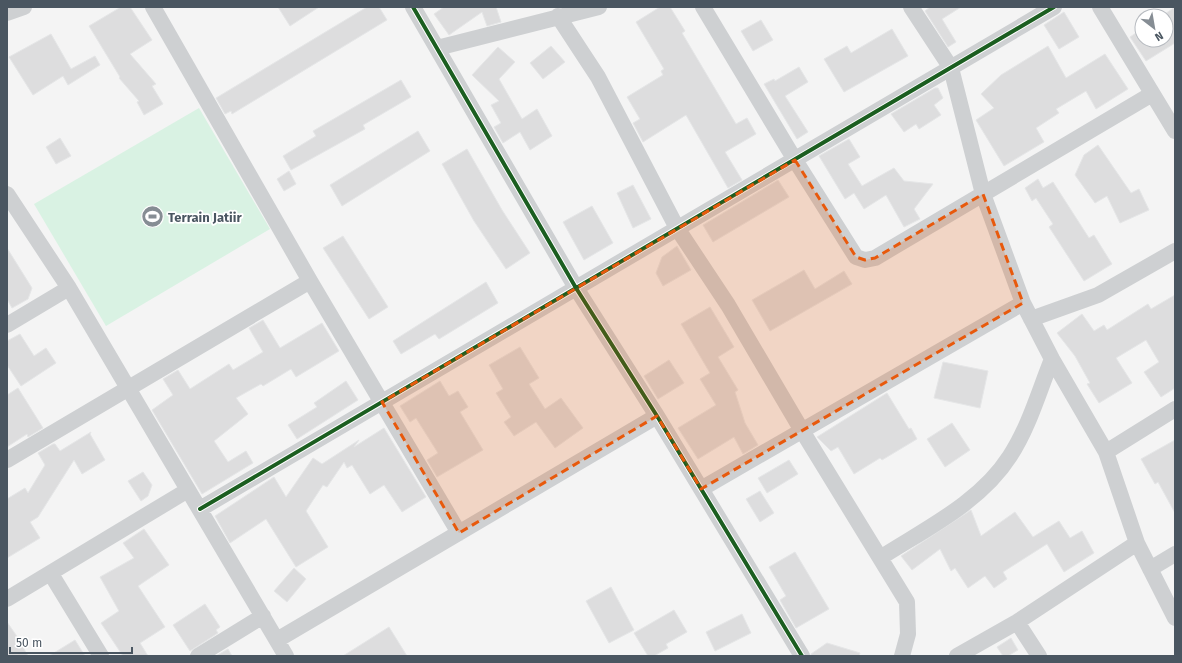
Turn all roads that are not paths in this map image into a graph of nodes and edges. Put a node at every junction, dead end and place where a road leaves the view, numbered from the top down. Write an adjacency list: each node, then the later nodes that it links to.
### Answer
1 (24, 7): 9 (street)
2 (153, 7): 20 (street)
3 (413, 7): 11 (street)
4 (599, 7): 10 (street)
5 (703, 7): 15 (street)
6 (911, 7): 12 (street)
7 (1054, 7): 12 (street)
8 (1100, 7): 13 (street)
9 (7, 12)
10 (558, 16): 11 (street); 18 (street)
11 (437, 48): 22 (street)
12 (950, 68): 15 (street); 17 (street)
13 (1152, 94): 14 (street); 17 (street)
14 (1175, 131)
15 (795, 160): 17 (street); 18 (street)
16 (7, 194): 21 (street)
17 (983, 194): 23 (street)
18 (677, 228): 22 (street); 31 (street)
19 (1175, 251): 24 (street)
20 (310, 281): 27 (street); 28 (street)
21 (69, 288): 25 (street); 27 (street)
22 (576, 288): 28 (street); 30 (street)
23 (1023, 303): 24 (street); 31 (street)
24 (1031, 319): 26 (street)
25 (7, 325)
26 (1052, 358): 32 (street); 40 (street)
27 (128, 388): 33 (street); 35 (street)
28 (382, 402): 36 (street); 37 (street)
29 (1175, 409): 32 (street)
30 (657, 416): 34 (street); 37 (street)
31 (802, 429): 34 (street); 40 (street)
32 (1106, 452): 38 (street)
33 (7, 460)
34 (701, 489): 51 (street)
35 (188, 490): 36 (street); 42 (street)
36 (200, 509): 44 (street)
37 (460, 533): 47 (street)
38 (1137, 543): 41 (street); 46 (street)
39 (1175, 554): 41 (street)
40 (880, 558): 52 (street)
41 (1150, 569): 45 (street)
42 (51, 574): 43 (street); 48 (street)
43 (7, 600)
44 (263, 616): 47 (street); 49 (street)
45 (1175, 618)
46 (1017, 622): 53 (street); 54 (street)
47 (277, 640): 50 (street)
48 (101, 656)
49 (198, 656)
50 (286, 656)
51 (802, 656)
52 (902, 656)
53 (957, 656)
54 (1039, 656)

